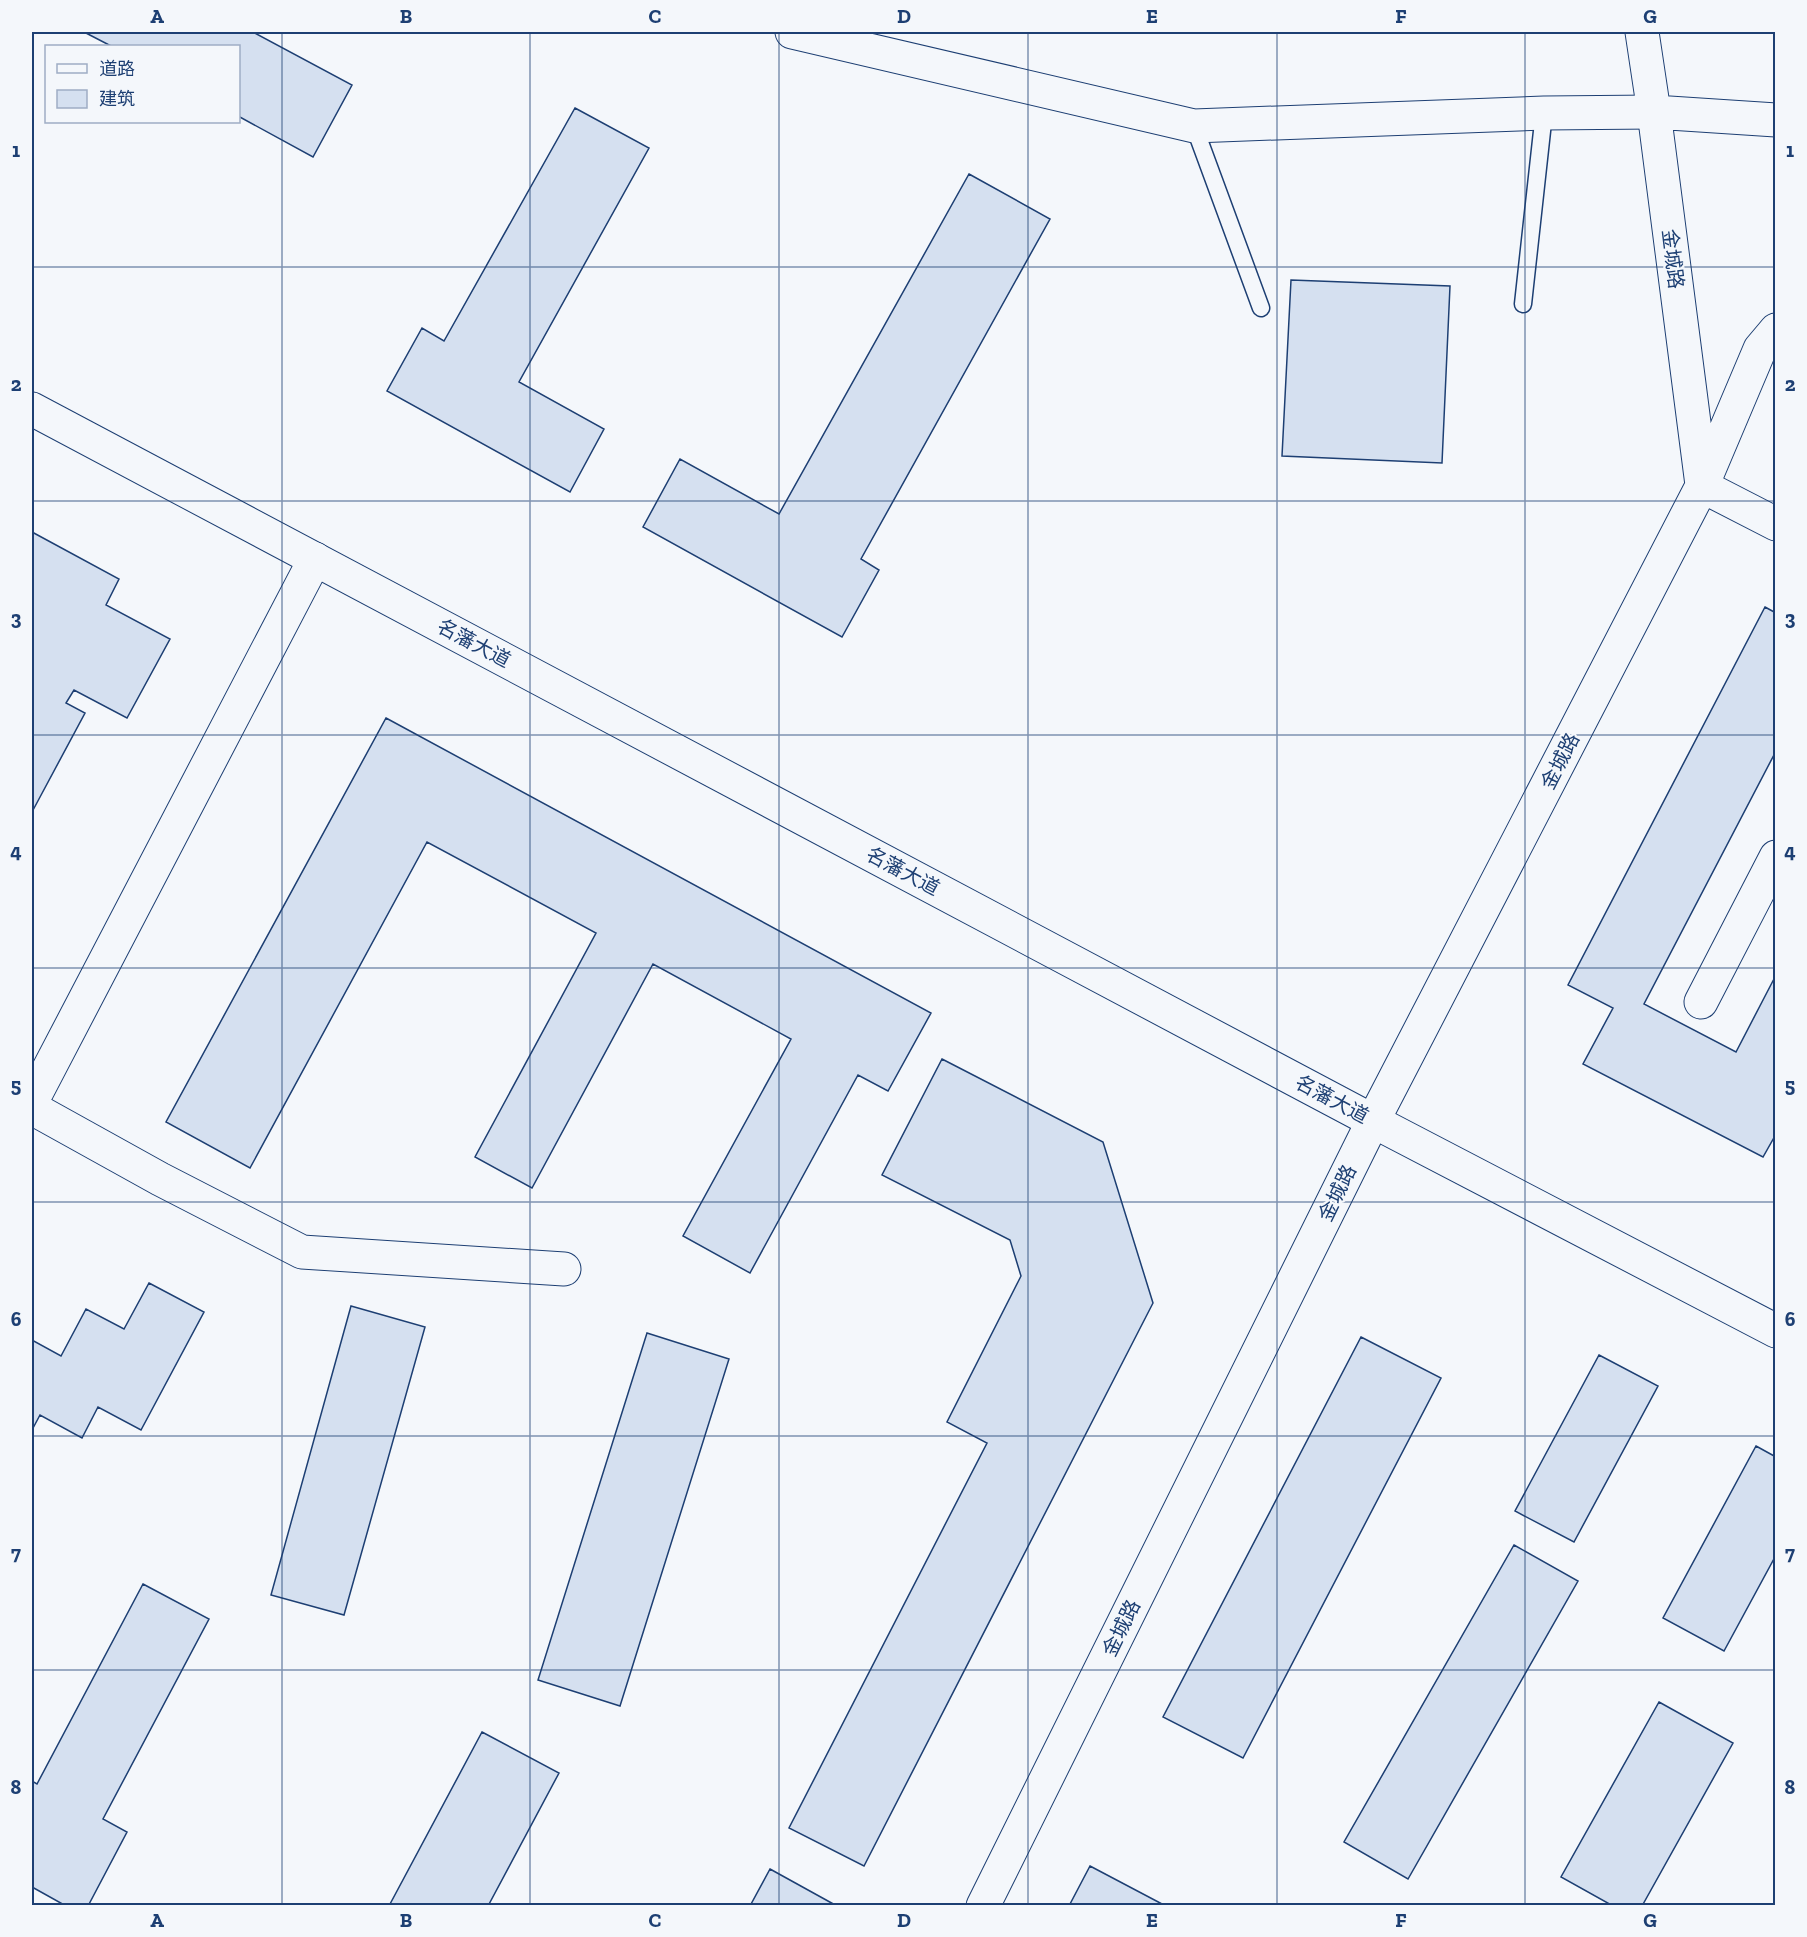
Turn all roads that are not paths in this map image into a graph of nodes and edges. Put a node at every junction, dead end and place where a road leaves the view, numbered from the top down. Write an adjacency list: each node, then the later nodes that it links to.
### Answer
1 (792, 32): 6 (main road)
2 (1642, 32): 3 (main road, 金城路)
3 (1654, 112): 4 (main road); 5 (main road); 11 (main road, 金城路)
4 (1544, 113): 6 (main road); 7 (lane)
5 (1776, 120)
6 (1194, 126): 8 (lane)
7 (1523, 304)
8 (1261, 308)
9 (1776, 330): 11 (main road, 金城路)
10 (32, 409): 13 (main road, 名藩大道)
11 (1702, 486): 12 (main road); 18 (main road, 金城路)
12 (1776, 524)
13 (315, 559): 16 (main road); 18 (main road, 名藩大道)
14 (1776, 857): 15 (main road)
15 (1701, 1002)
16 (32, 1101)
17 (32, 1107): 19 (main road)
18 (1374, 1121): 20 (main road, 名藩大道); 21 (main road, 金城路)
19 (564, 1269)
20 (1776, 1331)
21 (983, 1905)

